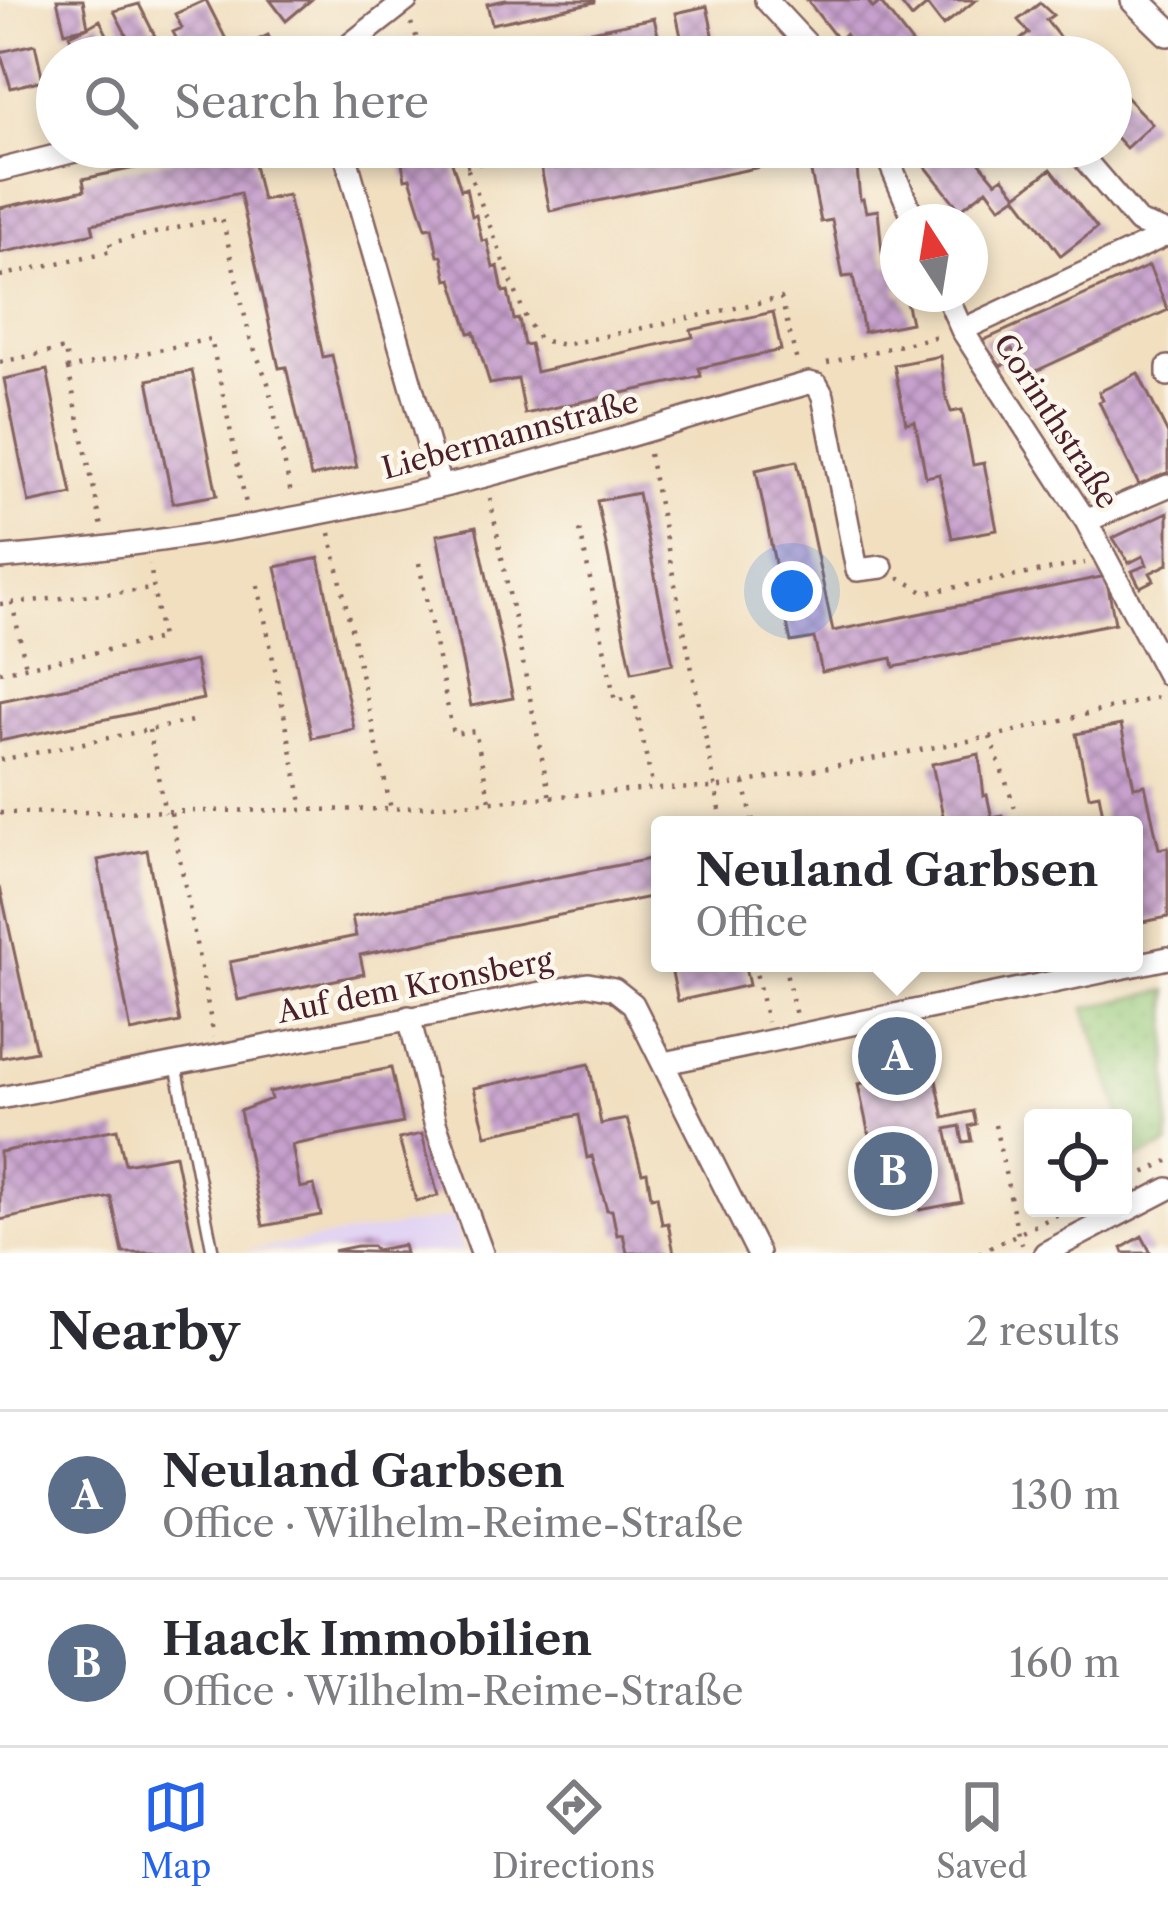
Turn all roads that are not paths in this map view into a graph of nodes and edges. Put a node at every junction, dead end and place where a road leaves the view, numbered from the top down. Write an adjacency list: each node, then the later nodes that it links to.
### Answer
1 (766, 0): 6 (street)
2 (1135, 0): 4 (street)
3 (405, 1): 5 (street)
4 (1168, 32)
5 (361, 36)
6 (799, 36)
7 (36, 161): 11 (street)
8 (349, 168): 16 (street)
9 (892, 168): 12 (street)
10 (1092, 168): 13 (street)
11 (0, 170)
12 (907, 204)
13 (1168, 233): 15 (street)
14 (954, 312): 15 (street, Corinthstraße)
15 (962, 330): 18 (street, Corinthstraße)
16 (440, 486): 19 (street, Liebermannstraße); 20 (street, Liebermannstraße)
17 (1168, 486): 18 (street)
18 (1086, 521): 21 (street, Corinthstraße)
19 (0, 558)
20 (882, 567)
21 (1161, 638): 22 (street, Corinthstraße)
22 (1168, 675)
23 (1100, 972): 25 (street)
24 (410, 1017): 25 (street, Auf dem Kronsberg); 26 (street, Auf dem Kronsberg); 30 (street)
25 (664, 1063): 31 (street, Auf dem Kronsberg)
26 (176, 1064): 27 (street, Auf dem Kronsberg); 29 (lane)
27 (0, 1097)
28 (1168, 1189): 32 (street)
29 (213, 1253)
30 (482, 1253)
31 (758, 1253)
32 (1045, 1253)

